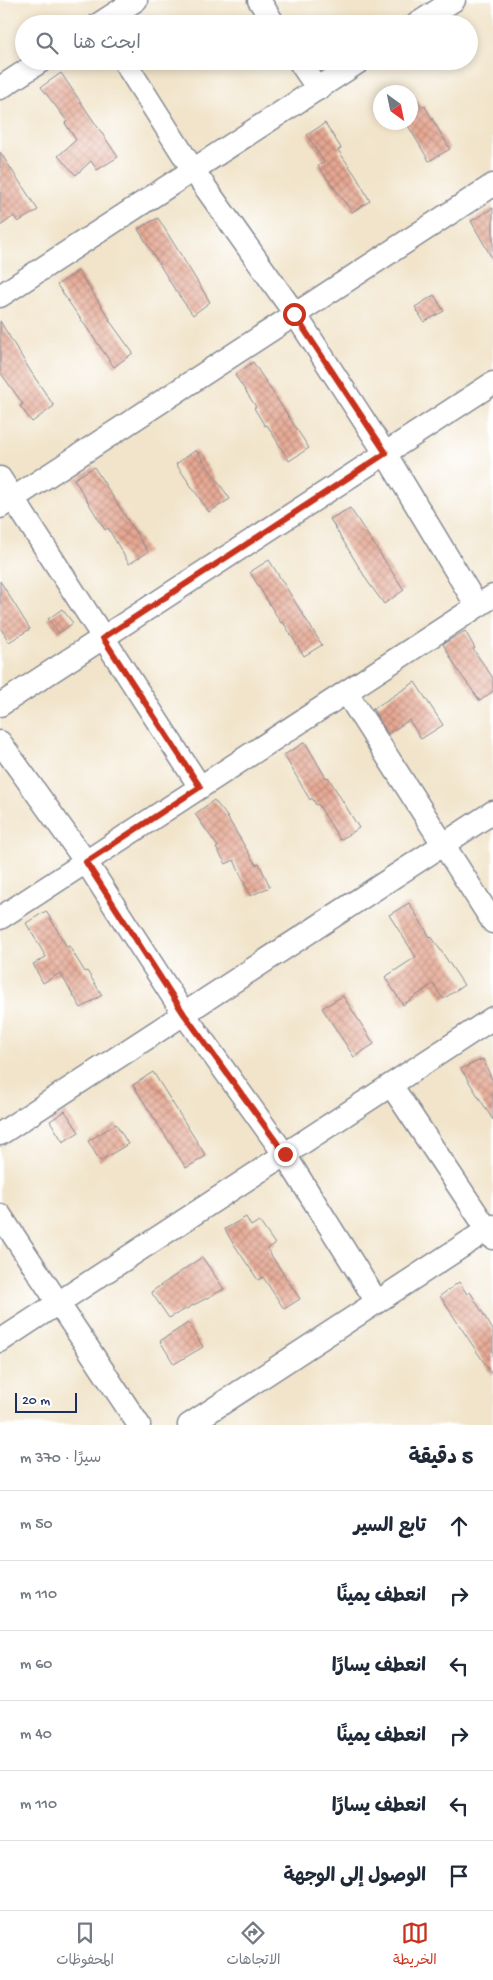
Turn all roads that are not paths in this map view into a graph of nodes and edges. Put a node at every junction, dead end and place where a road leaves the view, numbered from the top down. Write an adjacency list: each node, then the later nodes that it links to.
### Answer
1 (136, 0): 4 (street)
2 (259, 0): 5 (street)
3 (454, 0): 6 (street)
4 (114, 15)
5 (268, 15)
6 (432, 15)
7 (27, 70): 11 (street)
8 (130, 70): 13 (street)
9 (305, 70): 12 (street)
10 (346, 70): 12 (street)
11 (0, 88)
12 (318, 89): 13 (street)
13 (193, 170): 15 (street); 16 (street)
14 (493, 185): 16 (street)
15 (0, 296)
16 (294, 314): 18 (street); 20 (street)
17 (493, 383): 18 (street)
18 (386, 453): 21 (street); 22 (street)
19 (0, 478): 20 (street)
20 (6, 503): 22 (street)
21 (485, 601): 23 (street)
22 (103, 638): 24 (street); 26 (street)
23 (346, 692): 26 (street); 28 (street)
24 (0, 705)
25 (0, 742): 29 (street)
26 (200, 787): 29 (street)
27 (493, 812): 28 (street)
28 (444, 844): 31 (street); 32 (street)
29 (86, 862): 30 (street); 32 (street)
30 (0, 918)
31 (493, 922)
32 (184, 1014): 35 (street); 36 (street)
33 (493, 1018): 34 (street)
34 (391, 1085): 36 (street); 38 (street)
35 (0, 1134)
36 (285, 1154): 39 (street); 40 (street)
37 (0, 1215): 40 (street)
38 (491, 1232): 39 (street)
39 (377, 1302): 43 (street)
40 (58, 1303): 41 (street); 42 (street)
41 (0, 1341)
42 (139, 1425)
43 (189, 1425)

